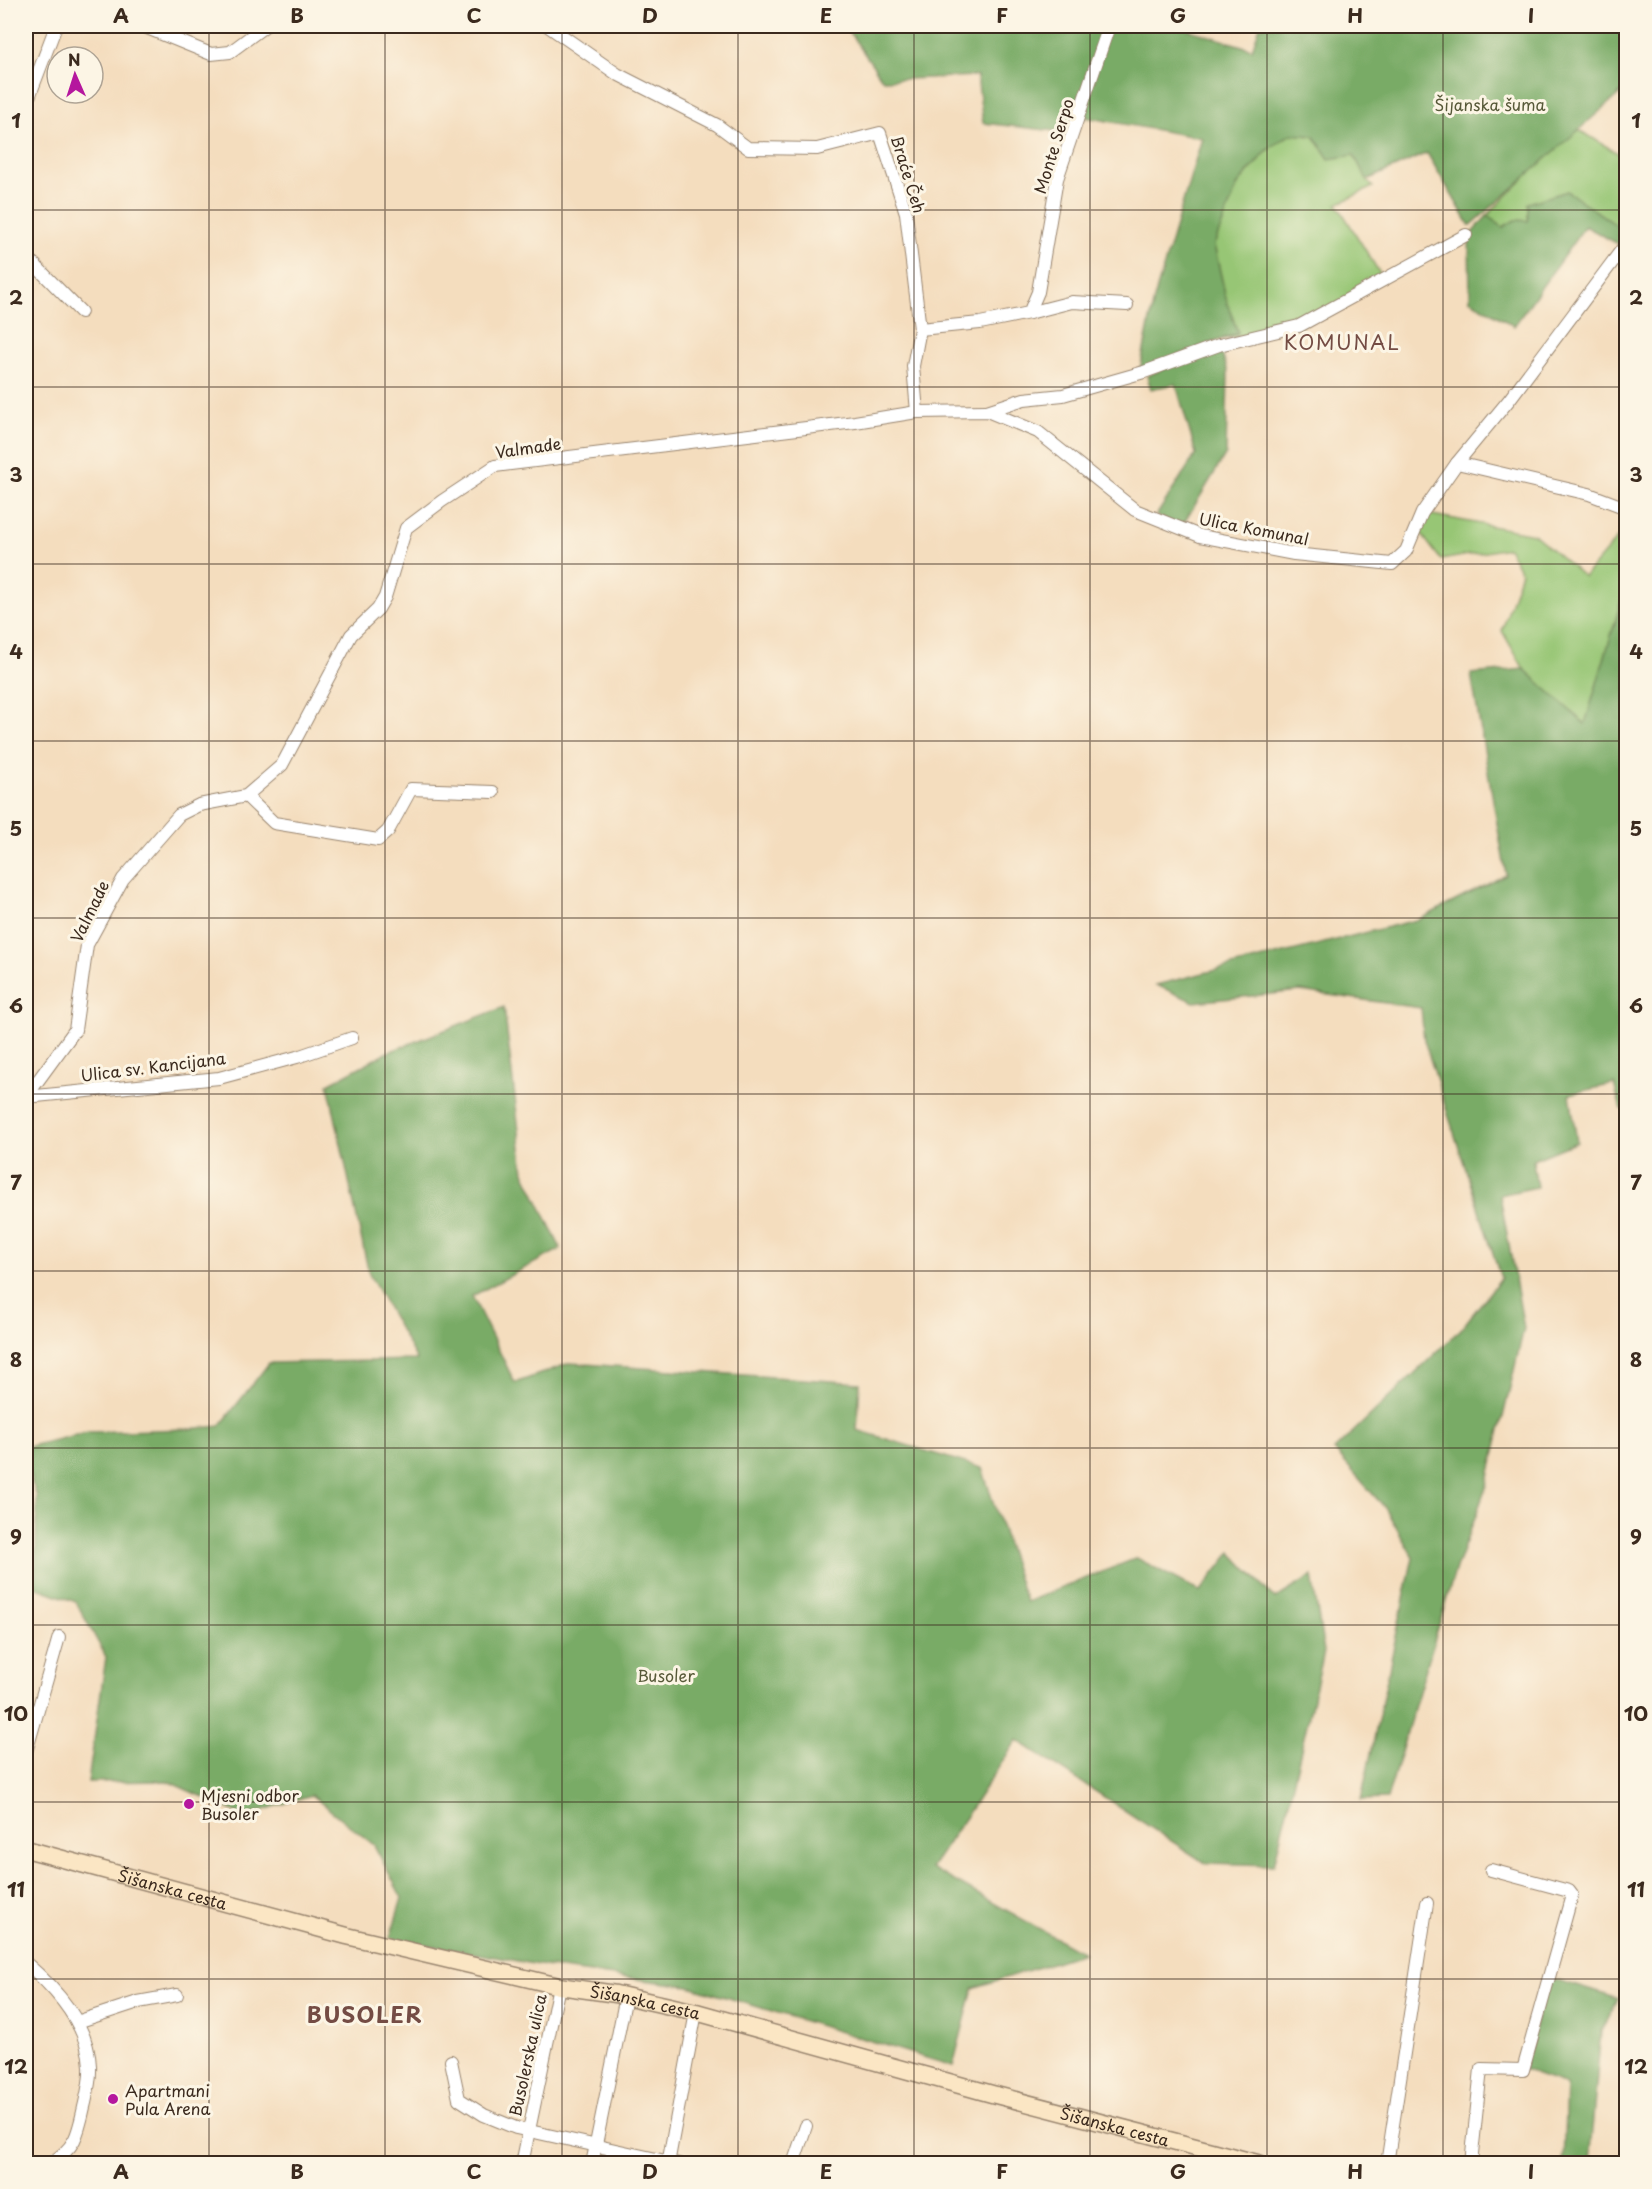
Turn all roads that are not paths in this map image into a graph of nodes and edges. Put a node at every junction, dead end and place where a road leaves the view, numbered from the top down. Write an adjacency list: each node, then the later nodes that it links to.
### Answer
1 (56, 26): 6 (street)
2 (142, 26): 3 (street)
3 (265, 26)
4 (548, 26): 13 (street, Braće Čeh)
5 (1109, 26): 12 (street, Monte Serpo)
6 (26, 105)
7 (1466, 235): 14 (street, Ulica Komunal)
8 (1626, 243): 16 (street, Ulica Komunal)
9 (26, 256): 11 (street)
10 (1127, 305): 12 (street)
11 (81, 312)
12 (1029, 313): 13 (street)
13 (920, 329): 15 (street, Braće Čeh)
14 (987, 411): 15 (street, Ulica Komunal); 16 (street, Ulica Komunal)
15 (917, 412): 19 (street, Valmade)
16 (1457, 463): 17 (street)
17 (1626, 508)
18 (493, 792): 19 (street)
19 (246, 796): 21 (street, Valmade)
20 (352, 1038): 21 (street, Ulica sv. Kancijana)
21 (26, 1097)
22 (59, 1637): 23 (street)
23 (26, 1752)
24 (26, 1849): 28 (main road, Šišanska cesta)
25 (1491, 1870): 44 (street)
26 (1427, 1903): 43 (street)
27 (26, 1963): 32 (street)
28 (559, 1986): 30 (main road, Šišanska cesta); 35 (street, Busolerska ulica)
29 (177, 1995): 32 (street)
30 (626, 1996): 31 (main road, Šišanska cesta); 36 (street)
31 (696, 2012): 40 (street, Busolerska ulica); 42 (main road, Šišanska cesta)
32 (76, 2022): 37 (street)
33 (451, 2061): 35 (street, Busolerska ulica)
34 (806, 2126): 41 (street)
35 (529, 2131): 36 (street, Busolerska ulica); 38 (street, Busolerska ulica)
36 (596, 2146): 39 (street); 40 (street, Busolerska ulica)
37 (49, 2163)
38 (522, 2163)
39 (592, 2163)
40 (672, 2163)
41 (793, 2163)
42 (1261, 2163)
43 (1387, 2163)
44 (1471, 2163)

